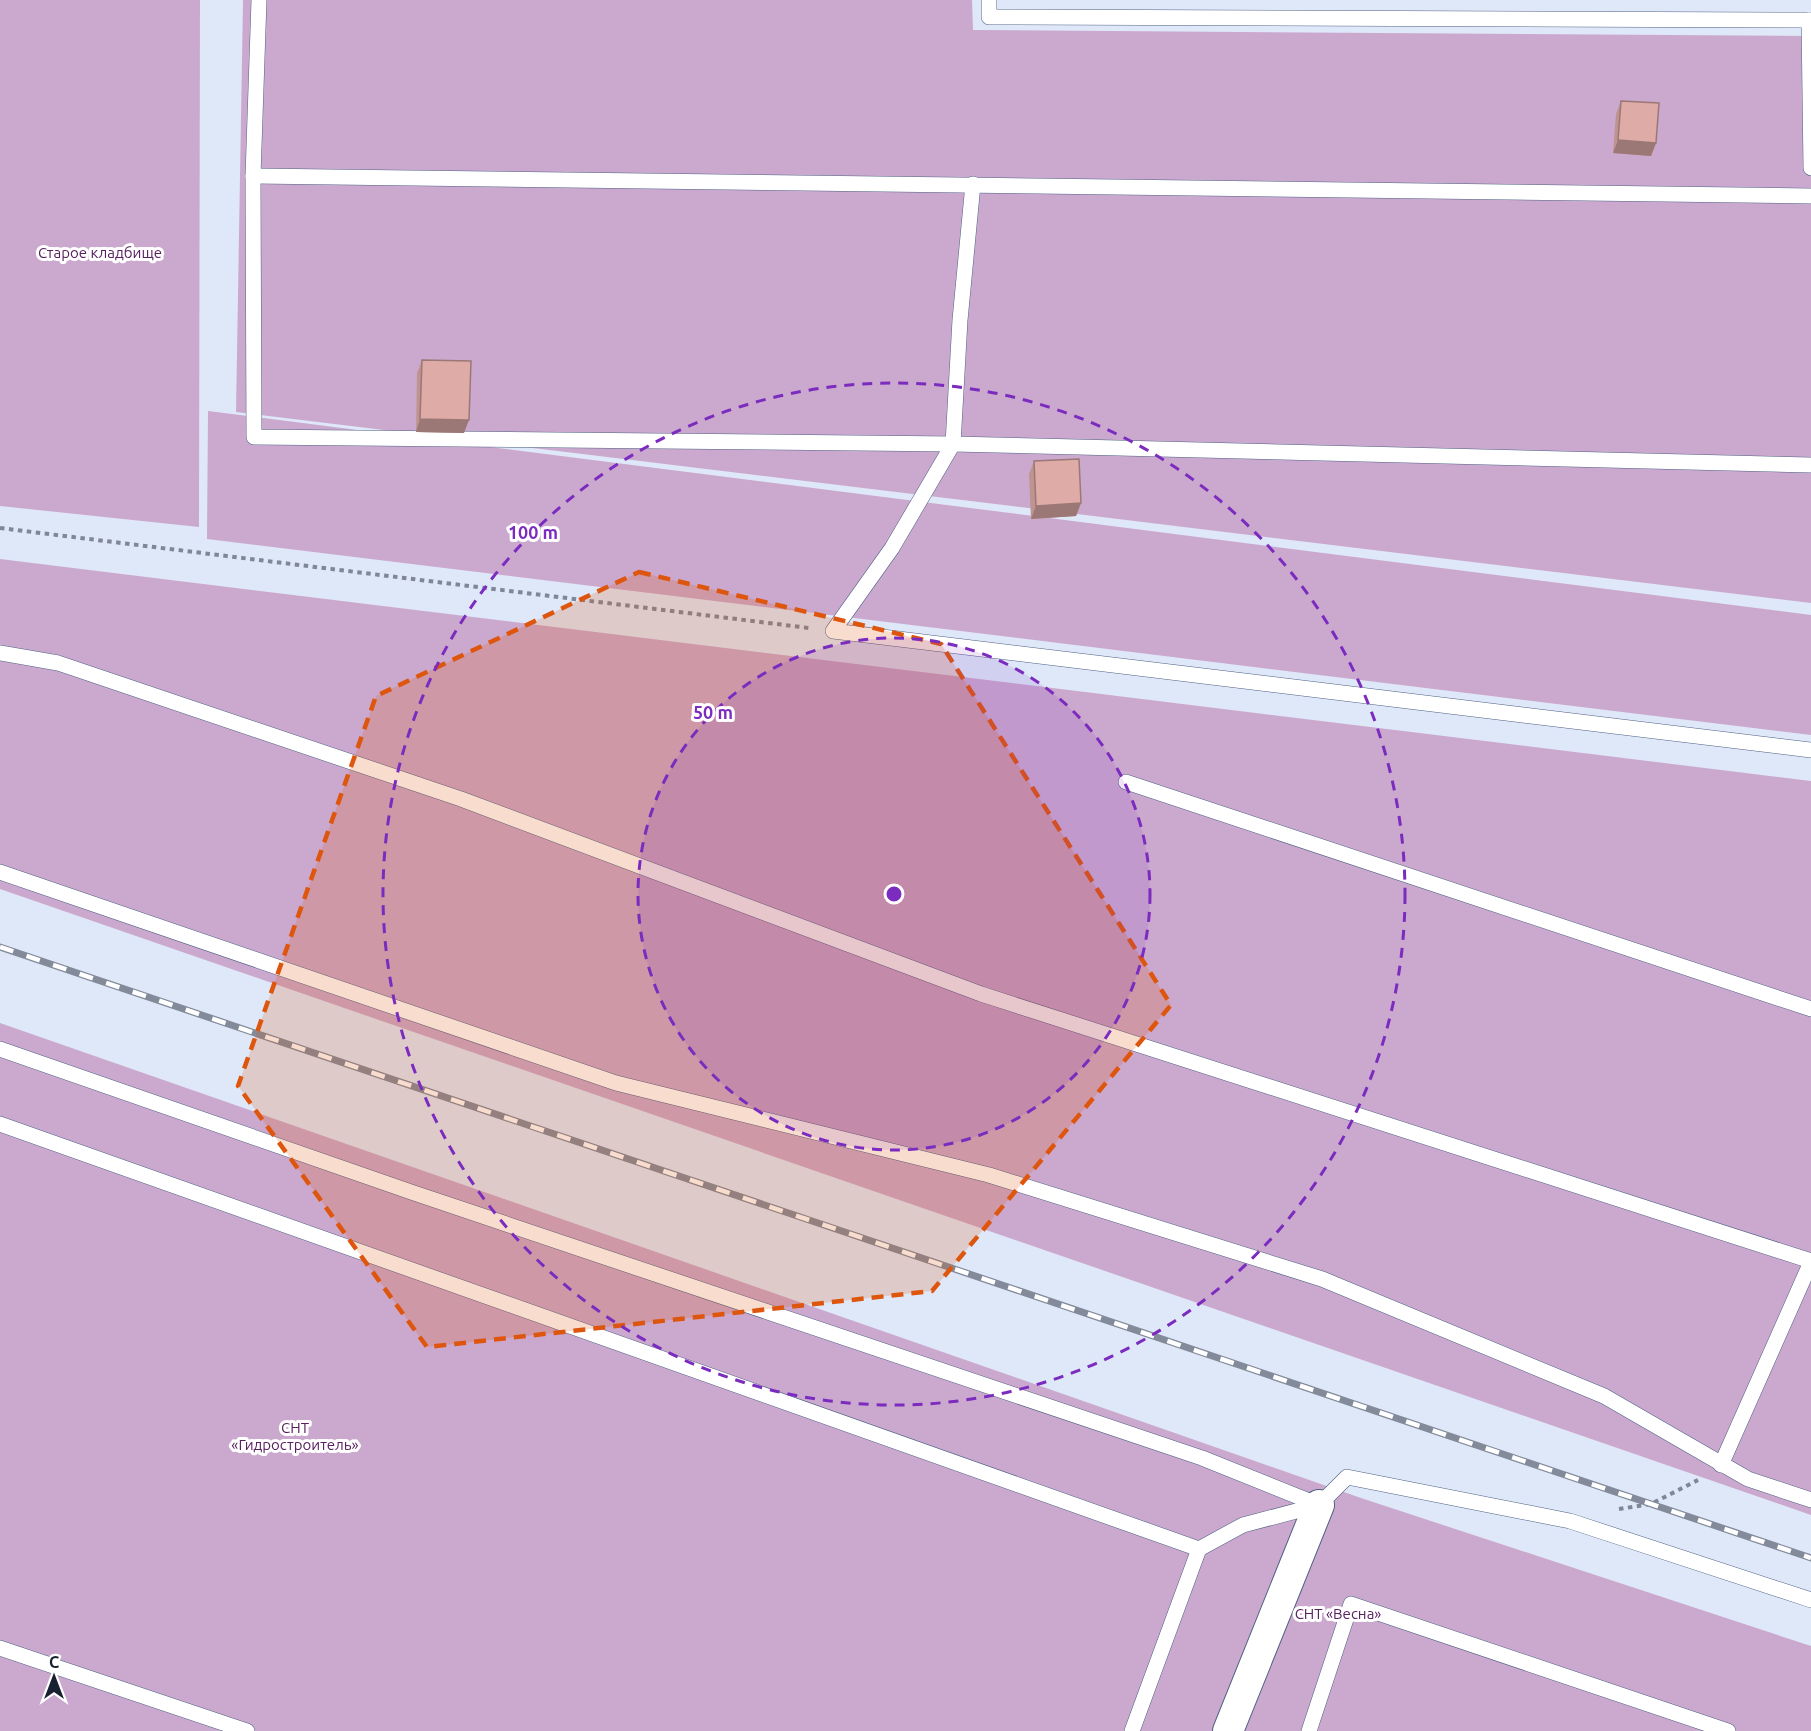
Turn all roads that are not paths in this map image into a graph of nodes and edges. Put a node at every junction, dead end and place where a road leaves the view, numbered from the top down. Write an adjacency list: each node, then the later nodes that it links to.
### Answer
1 (259, 0): 5 (lane)
2 (989, 0): 3 (lane)
3 (1810, 20): 4 (lane)
4 (1811, 168)
5 (254, 176): 6 (lane); 8 (lane)
6 (973, 184): 7 (lane); 8 (lane)
7 (1811, 196)
8 (953, 444): 9 (lane); 11 (lane)
9 (1811, 465)
10 (0, 653): 17 (lane)
11 (1811, 750)
12 (1126, 782): 14 (lane)
13 (0, 872): 18 (lane)
14 (1811, 1009)
15 (0, 1049): 20 (lane)
16 (0, 1124): 21 (lane)
17 (1811, 1262): 18 (lane)
18 (1721, 1465): 19 (lane)
19 (1811, 1500)
20 (1319, 1505): 21 (lane); 22 (lane); 26 (street)
21 (1199, 1549): 25 (lane)
22 (1811, 1599)
23 (0, 1648): 24 (lane)
24 (247, 1731)
25 (1132, 1731)
26 (1228, 1731)
27 (1309, 1731): 28 (lane)
28 (1728, 1731)

